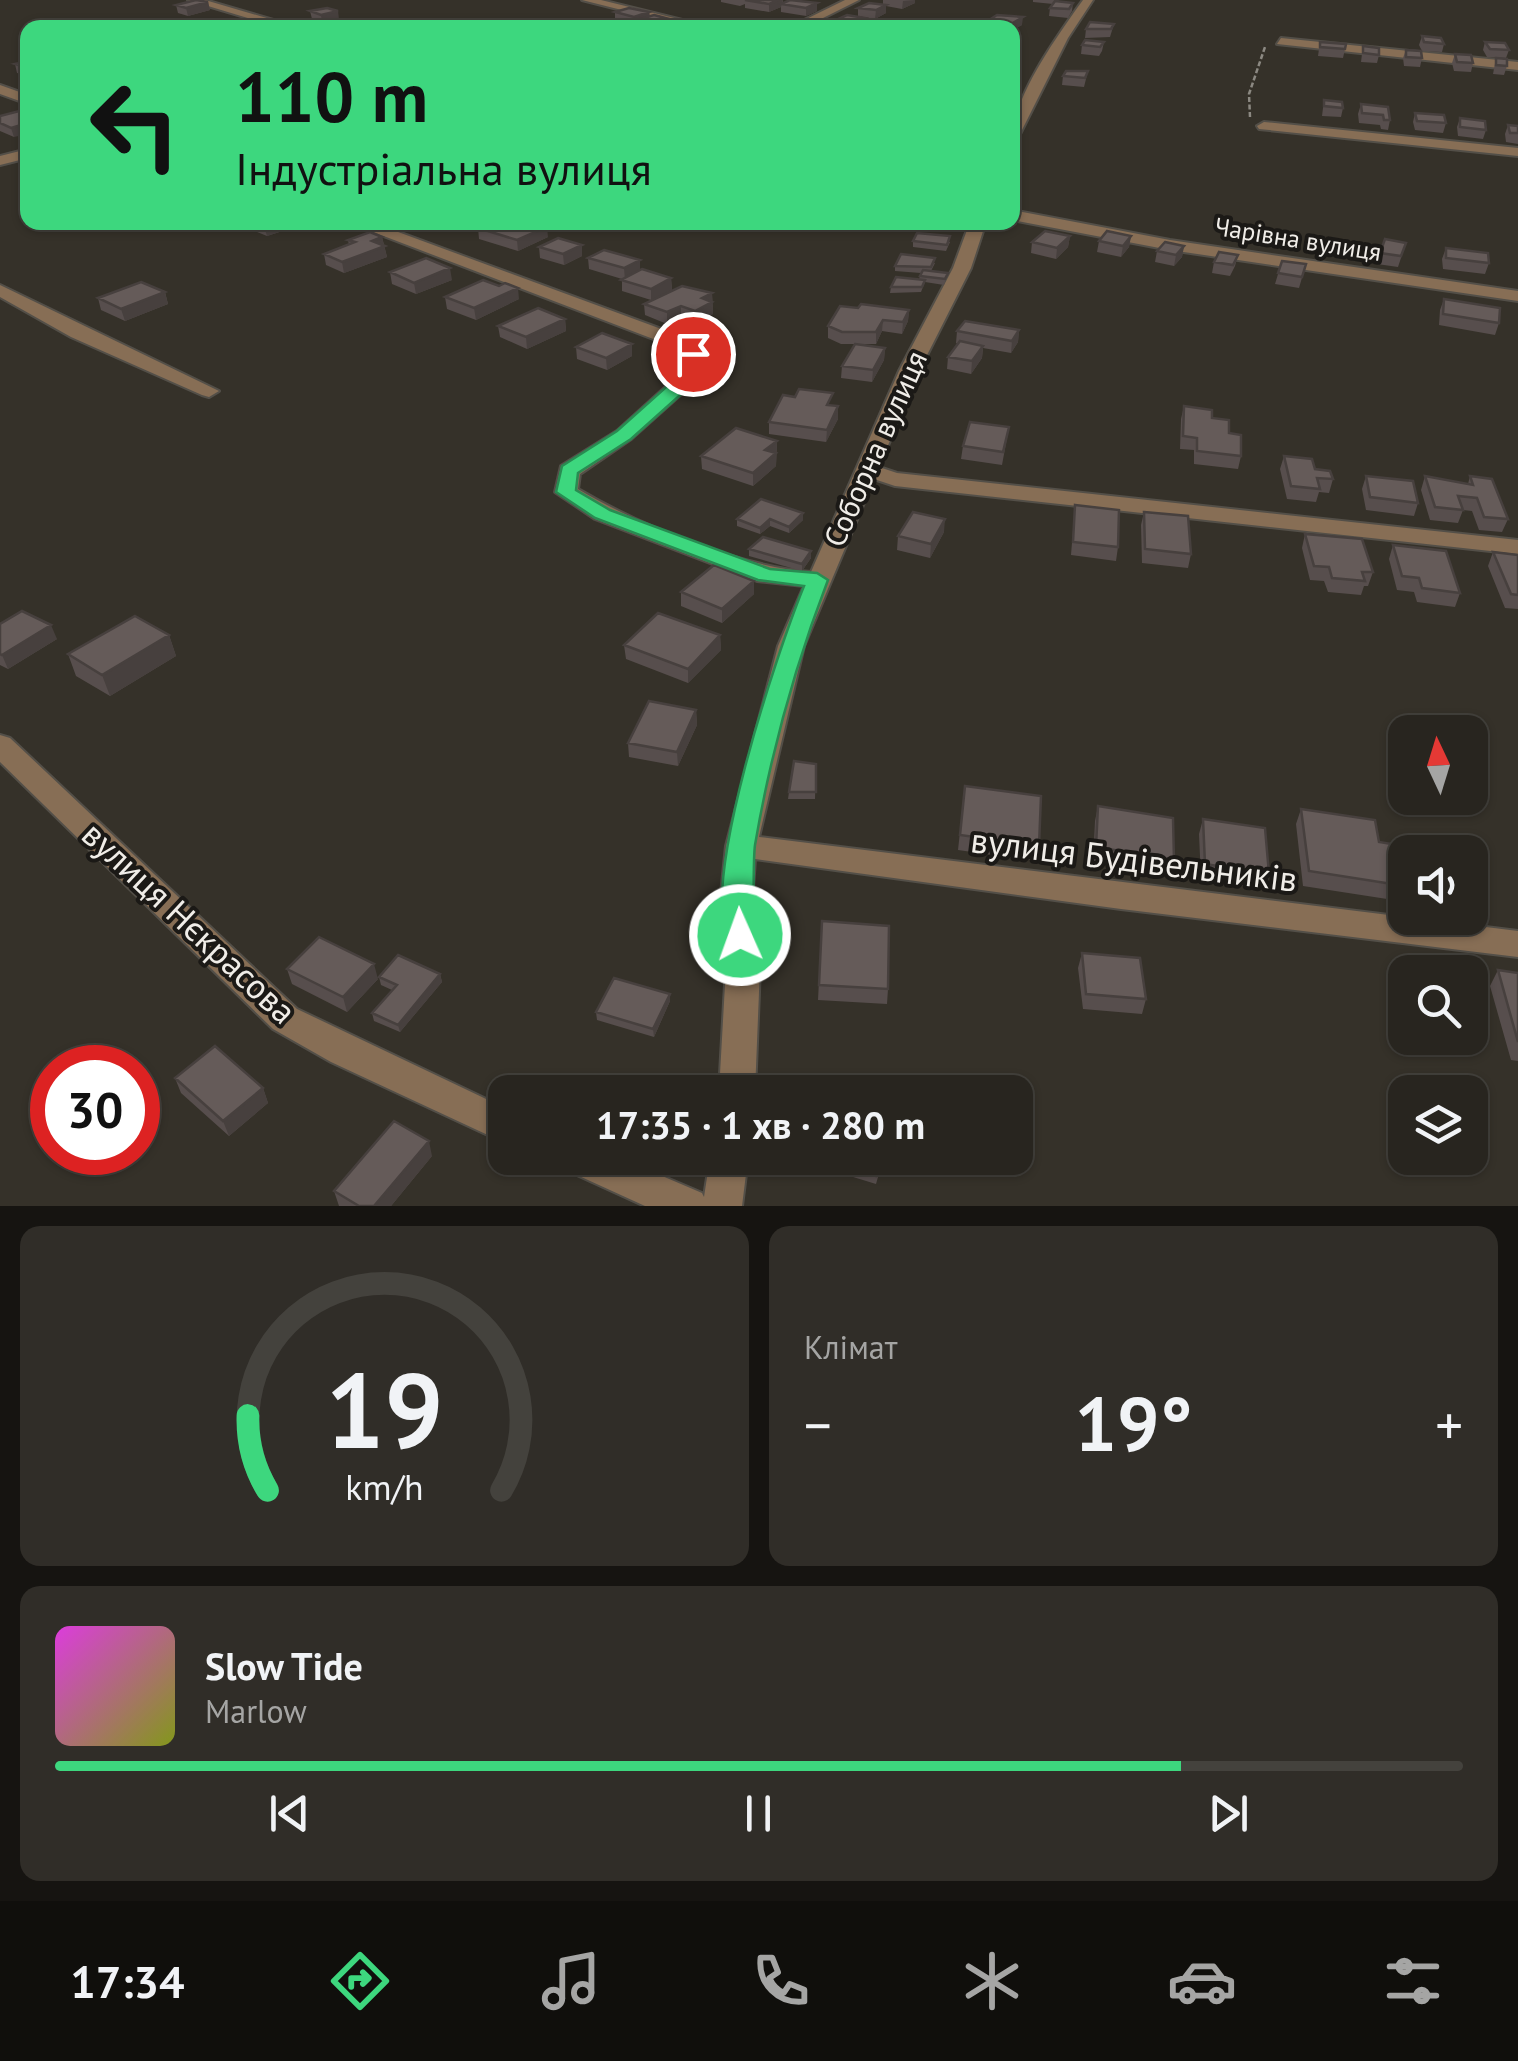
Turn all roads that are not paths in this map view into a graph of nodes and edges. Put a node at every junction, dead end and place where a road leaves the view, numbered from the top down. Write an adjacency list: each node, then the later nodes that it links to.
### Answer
1 (193, 0): 7 (street)
2 (586, 0): 8 (street)
3 (854, 0): 6 (street)
4 (1088, 0): 12 (street)
5 (805, 3): 6 (street)
6 (836, 9): 9 (street)
7 (267, 20)
8 (675, 20)
9 (812, 20)
10 (1281, 42): 11 (street)
11 (1518, 66)
12 (1020, 120)
13 (1264, 126): 14 (street)
14 (1518, 152)
15 (1020, 217): 19 (street, Чарівна вулиця)
16 (377, 230): 23 (street)
17 (975, 230): 21 (street, Соборна вулиця)
18 (0, 290): 20 (street)
19 (1518, 296)
20 (209, 391)
21 (866, 470): 22 (street); 23 (street, Соборна вулиця)
22 (1518, 547)
23 (817, 580): 25 (street, Соборна вулиця)
24 (0, 745): 28 (street, вулиця Нєкрасова)
25 (741, 846): 26 (street, вулиця Будівельників); 27 (street, Соборна вулиця)
26 (1518, 944)
27 (738, 1075)
28 (488, 1118)
29 (617, 1175): 31 (street)
30 (726, 1175): 32 (street)
31 (688, 1206)
32 (722, 1206)

